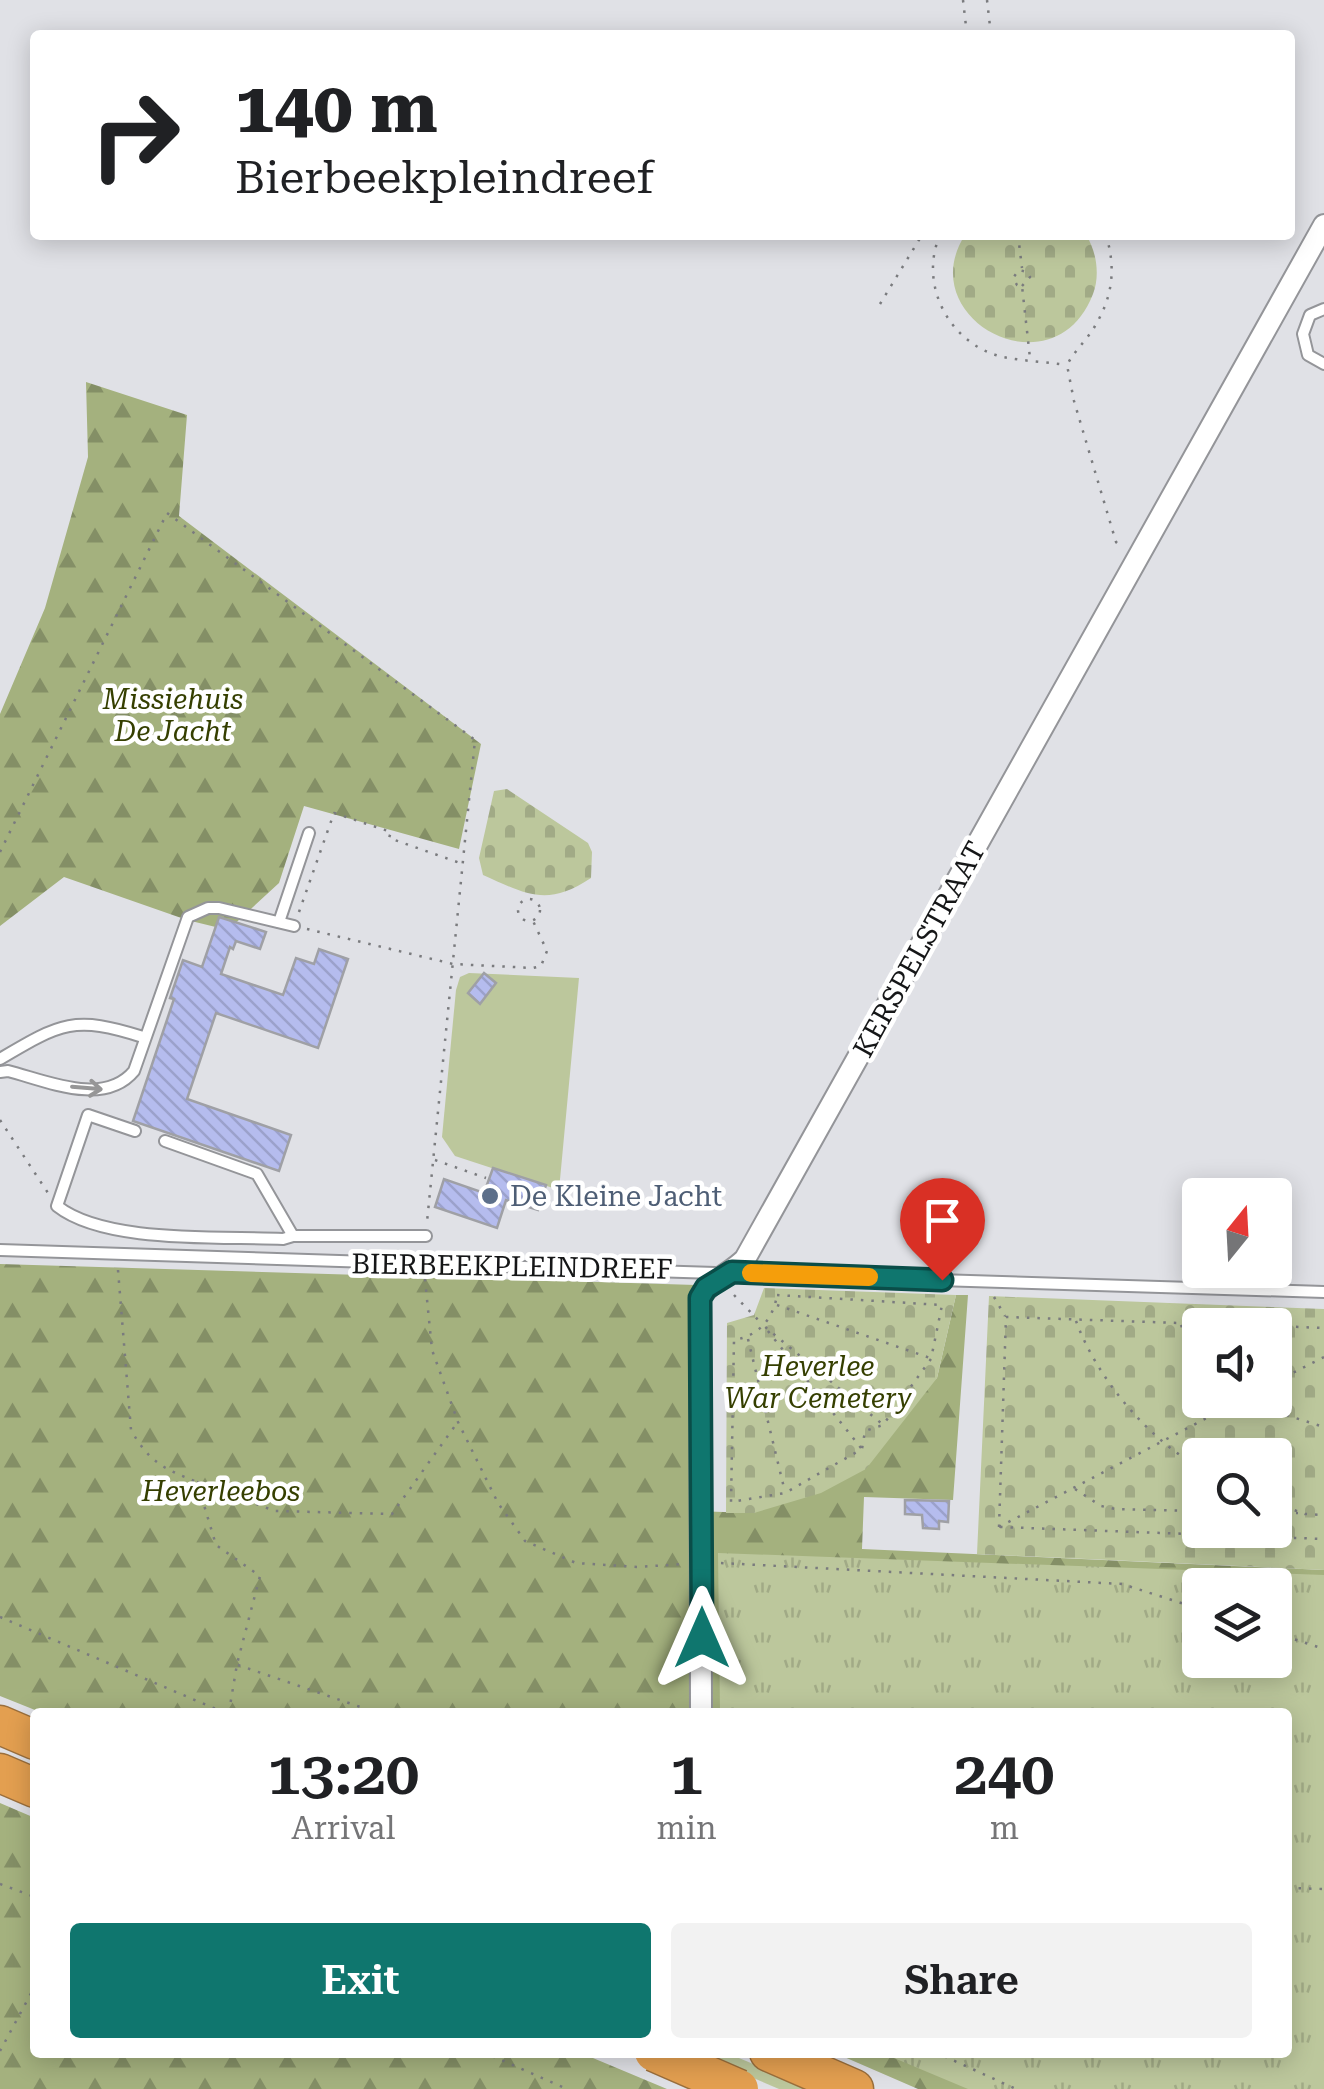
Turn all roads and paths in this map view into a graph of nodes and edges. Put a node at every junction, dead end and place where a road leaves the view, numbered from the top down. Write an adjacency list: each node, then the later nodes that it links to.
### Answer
1 (963, 0): 3 (path)
2 (987, 0): 4 (path)
3 (966, 30)
4 (990, 30)
5 (1324, 225): 17 (street, KERSPELSTRAAT)
6 (919, 240): 12 (path)
7 (938, 240): 14 (path)
8 (1019, 240): 10 (path)
9 (1108, 240): 16 (path)
10 (1022, 270): 11 (path); 11 (path)
11 (1022, 286): 14 (path)
12 (880, 304)
13 (1324, 309): 15 (lane)
14 (1030, 360): 16 (path)
15 (1324, 364)
16 (1068, 365): 17 (path)
17 (1136, 563): 39 (street, KERSPELSTRAAT)
18 (310, 833): 22 (lane)
19 (0, 852): 20 (path)
20 (463, 864): 23 (path); 24 (path)
21 (533, 920): 21 (path); 24 (path)
22 (279, 922): 23 (lane); 25 (lane)
23 (294, 926): 24 (path)
24 (453, 964): 31 (path)
25 (144, 1038): 26 (lane); 27 (lane, one-way to 25)
26 (0, 1059)
27 (0, 1072)
28 (0, 1120): 33 (path)
29 (135, 1131): 33 (lane)
30 (165, 1141): 34 (lane)
31 (434, 1160): 32 (path); 35 (path)
32 (486, 1178)
33 (57, 1206): 34 (lane)
34 (293, 1236): 35 (lane)
35 (426, 1236)
36 (0, 1250): 37 (lane, BIERBEEKPLEINDREEF)
37 (116, 1254): 38 (lane, BIERBEEKPLEINDREEF); 62 (path)
38 (424, 1266): 39 (lane, BIERBEEKPLEINDREEF); 56 (path)
39 (726, 1276): 40 (lane, BIERBEEKPLEINDREEF); 46 (path); 72 (street, KERSPELSTRAAT)
40 (984, 1281): 41 (lane, BIERBEEKPLEINDREEF); 43 (path)
41 (1324, 1292)
42 (776, 1304): 46 (path); 52 (path); 52 (path)
43 (1006, 1317): 44 (path); 70 (path)
44 (1076, 1320): 45 (path); 59 (path)
45 (1180, 1323): 48 (path)
46 (764, 1326): 50 (path); 57 (path); 60 (path)
47 (1292, 1327): 49 (path)
48 (1182, 1328)
49 (1324, 1328)
50 (748, 1338): 64 (path); 64 (path)
51 (1324, 1357): 53 (path)
52 (931, 1359): 57 (path)
53 (1292, 1373)
54 (1292, 1417): 58 (path)
55 (1207, 1418): 59 (path)
56 (458, 1422): 62 (path); 72 (path)
57 (883, 1425): 60 (path)
58 (1324, 1427)
59 (1164, 1441): 61 (path); 63 (path)
60 (862, 1449): 64 (path)
61 (1182, 1454)
62 (197, 1482): 77 (path)
63 (1074, 1488): 66 (path); 70 (path)
64 (785, 1493)
65 (1292, 1509): 68 (path)
66 (1182, 1511)
67 (1292, 1514): 68 (path)
68 (1305, 1514): 69 (path)
69 (1324, 1515)
70 (999, 1527): 71 (path)
71 (1324, 1539)
72 (702, 1562): 73 (path); 81 (street, KERSPELSTRAAT)
73 (1182, 1603)
74 (0, 1617): 78 (path)
75 (1292, 1639): 76 (path)
76 (1324, 1649)
77 (237, 1664): 79 (path); 80 (path)
78 (216, 1708)
79 (227, 1708)
80 (364, 1708)
81 (701, 1708)
82 (0, 1725): 83 (highway)
83 (30, 1738)
84 (0, 1774): 85 (highway)
85 (30, 1786)
86 (0, 1884): 89 (path)
87 (1292, 1888): 88 (path)
88 (1324, 1889)
89 (30, 1894)
90 (30, 1995): 91 (path)
91 (0, 2051)
92 (497, 2058): 97 (path)
93 (668, 2058): 99 (highway, bridge)
94 (698, 2058): 98 (street)
95 (783, 2058): 100 (highway)
96 (948, 2058): 101 (path)
97 (567, 2089)
98 (697, 2089)
99 (739, 2089)
100 (854, 2089)
101 (1016, 2089)

